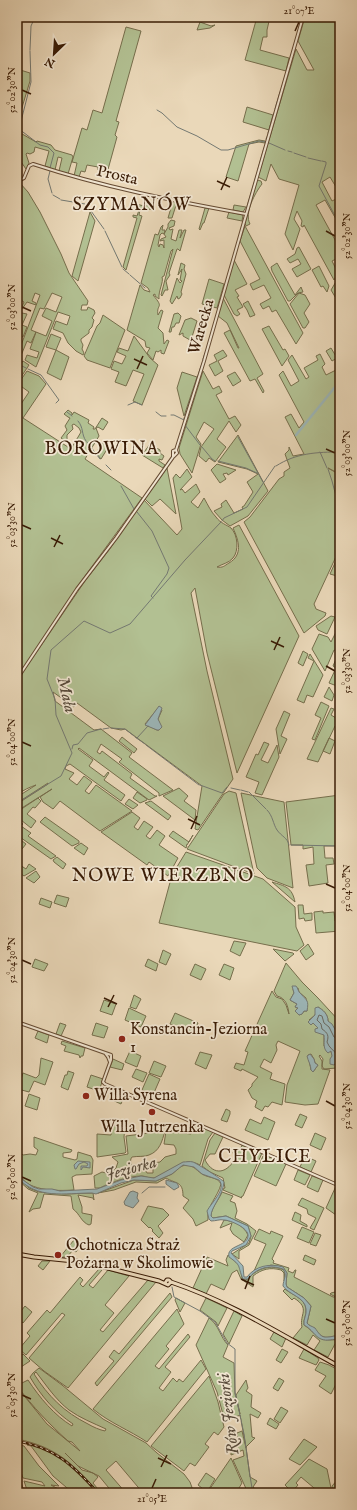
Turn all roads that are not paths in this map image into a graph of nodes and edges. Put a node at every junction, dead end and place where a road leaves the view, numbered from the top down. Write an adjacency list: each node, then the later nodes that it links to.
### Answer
1 (303, 17): 3 (street, Warecka)
2 (17, 182): 3 (street, Prosta)
3 (246, 214): 4 (street, Warecka)
4 (17, 679)
5 (17, 1022): 6 (street)
6 (340, 1186)
7 (17, 1254): 8 (main road)
8 (340, 1368)

